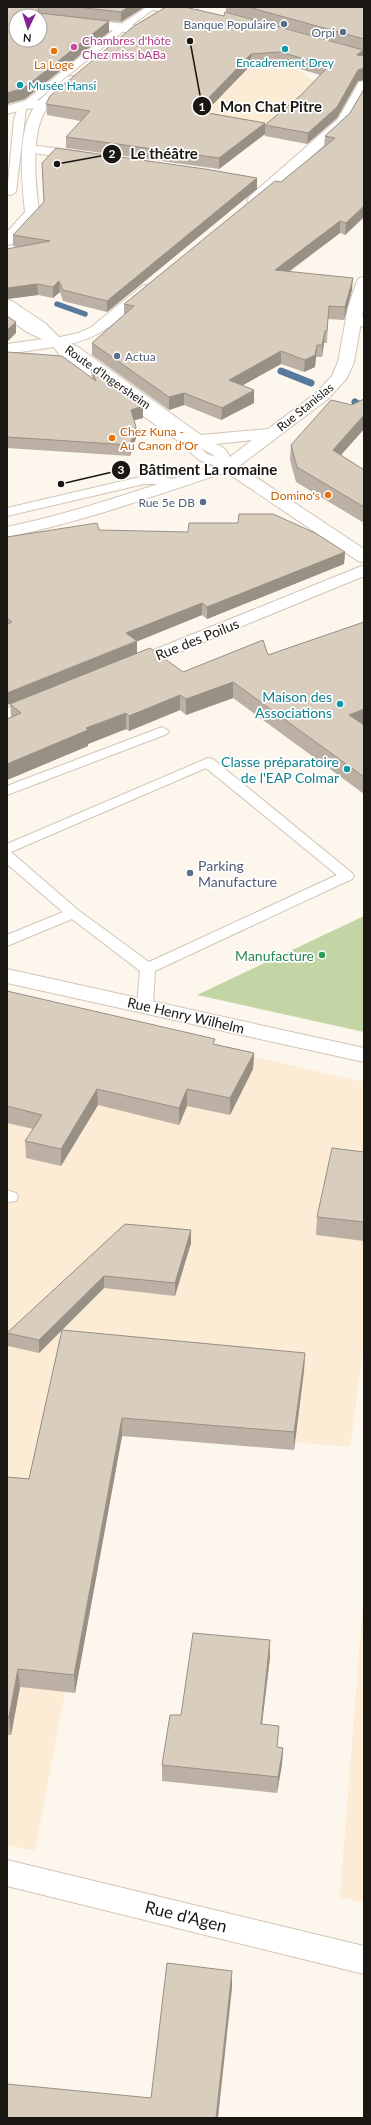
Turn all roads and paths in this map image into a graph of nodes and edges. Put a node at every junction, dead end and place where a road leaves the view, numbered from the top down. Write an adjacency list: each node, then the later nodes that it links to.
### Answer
1 (162, 8): 2 (main road); 4 (main road)
2 (206, 13)
3 (48, 20): 4 (main road)
4 (129, 28): 6 (main road); 7 (lane)
5 (364, 85): 13 (main road)
6 (43, 104): 7 (main road); 9 (main road)
7 (24, 105): 8 (main road); 14 (lane)
8 (7, 110)
9 (31, 149): 10 (main road); 11 (main road)
10 (93, 157)
11 (27, 165): 14 (lane); 16 (main road)
12 (254, 180): 13 (main road)
13 (275, 183): 15 (main road)
14 (9, 194)
15 (244, 208)
16 (7, 240)
17 (159, 279): 22 (main road)
18 (364, 281): 21 (main road, Rue Stanislas)
19 (7, 304): 22 (main road)
20 (7, 313): 22 (lane)
21 (359, 320): 24 (main road, Rue Stanislas)
22 (56, 342): 23 (main road); 25 (main road, Route d'Ingersheim); 26 (lane, Route d'Ingersheim)
23 (7, 349)
24 (274, 432): 25 (main road); 26 (main road, Rue Stanislas)
25 (198, 440): 26 (main road, Route d'Ingersheim)
26 (228, 466): 27 (main road, Rue Stanislas); 30 (main road, Route d'Ingersheim)
27 (176, 484): 28 (lane); 29 (main road, Rue Stanislas)
28 (7, 512)
29 (7, 532)
30 (364, 557)
31 (364, 570): 32 (main road, Rue des Poilus)
32 (111, 673)
33 (52, 697): 34 (main road)
34 (7, 714)
35 (162, 731): 36 (lane)
36 (7, 791)
37 (7, 849): 41 (lane)
38 (7, 856): 39 (lane)
39 (73, 913): 40 (lane); 41 (lane)
40 (7, 941)
41 (148, 969): 43 (lane)
42 (7, 976): 43 (main road, Rue Henry Wilhelm)
43 (145, 1005): 44 (main road, Rue Henry Wilhelm)
44 (364, 1055)
45 (7, 1873): 46 (main road, Rue d'Agen)
46 (364, 1960)

